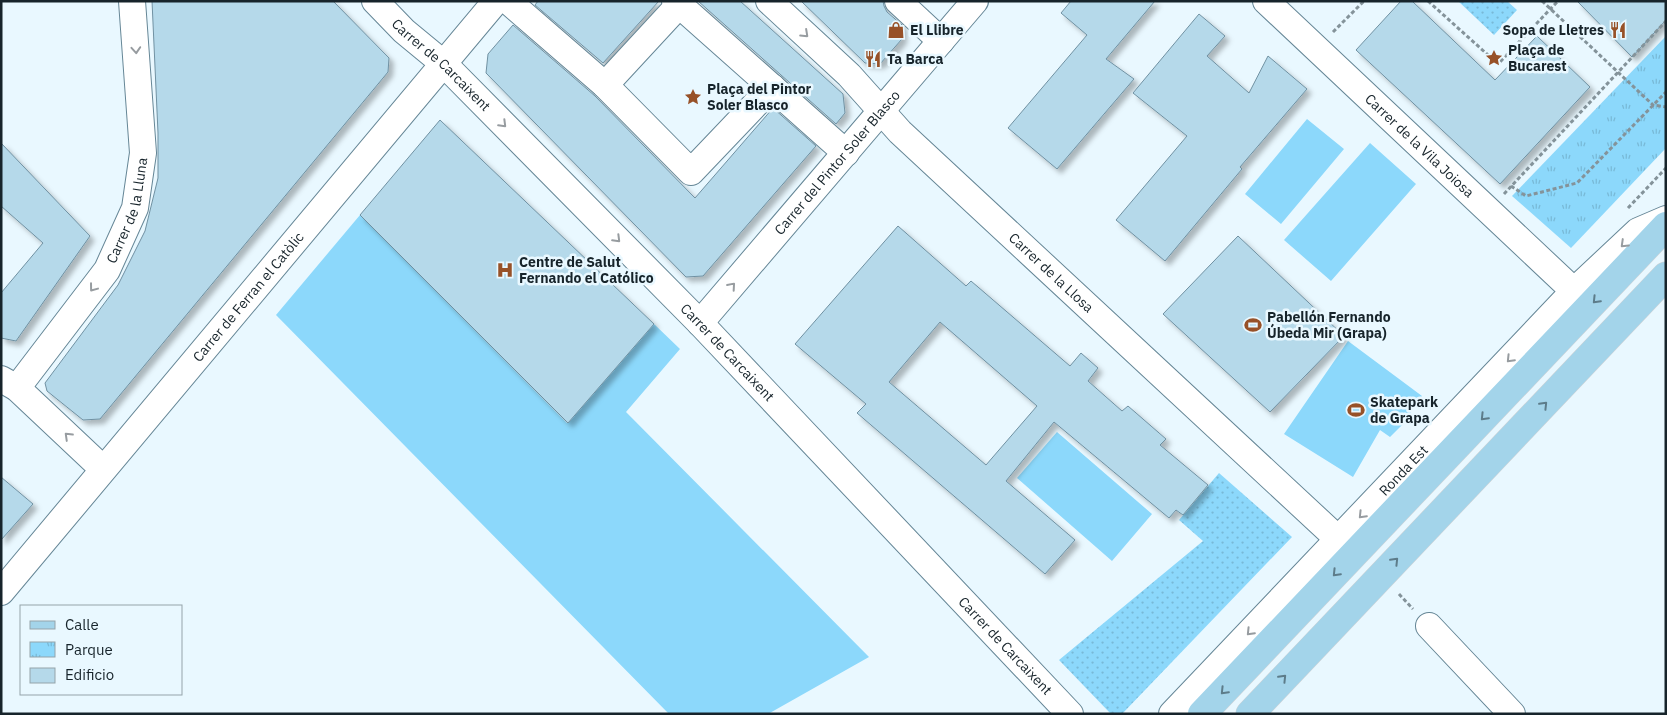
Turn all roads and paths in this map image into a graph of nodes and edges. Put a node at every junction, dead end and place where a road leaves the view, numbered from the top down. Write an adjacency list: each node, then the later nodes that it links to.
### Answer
1 (132, 1): 34 (street, Carrer de la Lluna, one-way to 34)
2 (375, 1): 18 (street, Carrer de Carcaixent)
3 (496, 1): 18 (street, Carrer de Ferran el Catòlic)
4 (508, 1): 20 (street)
5 (769, 1): 25 (street, Carrer de la Llosa, one-way to 25)
6 (898, 1): 16 (street)
7 (975, 1): 16 (street, Carrer del Pintor Soler Blasco)
8 (1266, 1): 17 (street, Carrer de la Vila Joiosa)
9 (1364, 1): 17 (path)
10 (1428, 1): 14 (path)
11 (1542, 1): 14 (path)
12 (1558, 1): 14 (path)
13 (677, 3): 20 (street); 21 (street)
14 (1550, 9): 19 (path)
15 (1666, 20): 19 (path)
16 (941, 42): 25 (street, Carrer del Pintor Soler Blasco)
17 (1317, 49): 28 (street, Carrer de la Vila Joiosa)
18 (444, 64): 33 (street, Carrer de Carcaixent, one-way to 33); 35 (street, Carrer de Ferran el Catòlic)
19 (1618, 72): 23 (path); 27 (path)
20 (605, 85): 21 (street)
21 (772, 87): 26 (street)
22 (1666, 92): 23 (path)
23 (1653, 105): 24 (path); 27 (path)
24 (1666, 106)
25 (882, 110): 26 (street, Carrer del Pintor Soler Blasco); 36 (street, Carrer de la Llosa)
26 (846, 153): 33 (street, Carrer del Pintor Soler Blasco, one-way to 26)
27 (1511, 186): 28 (path)
28 (1488, 210): 32 (street, Carrer de la Vila Joiosa)
29 (1666, 219): 32 (street, Ronda Est, one-way to 32)
30 (1666, 226): 41 (main road, Ronda Est, one-way to 41)
31 (1666, 276): 42 (main road, one-way to 31)
32 (1574, 291): 36 (street, Ronda Est, one-way to 36)
33 (700, 323): 39 (street, Carrer de Carcaixent)
34 (9, 383): 35 (street, one-way to 34)
35 (103, 469): 37 (street, Carrer de Ferran el Catòlic)
36 (1338, 539): 40 (street, Ronda Est, one-way to 40)
37 (1, 592)
38 (1429, 626): 43 (street)
39 (1070, 714)
40 (1172, 714)
41 (1202, 714)
42 (1250, 714)
43 (1512, 714)

